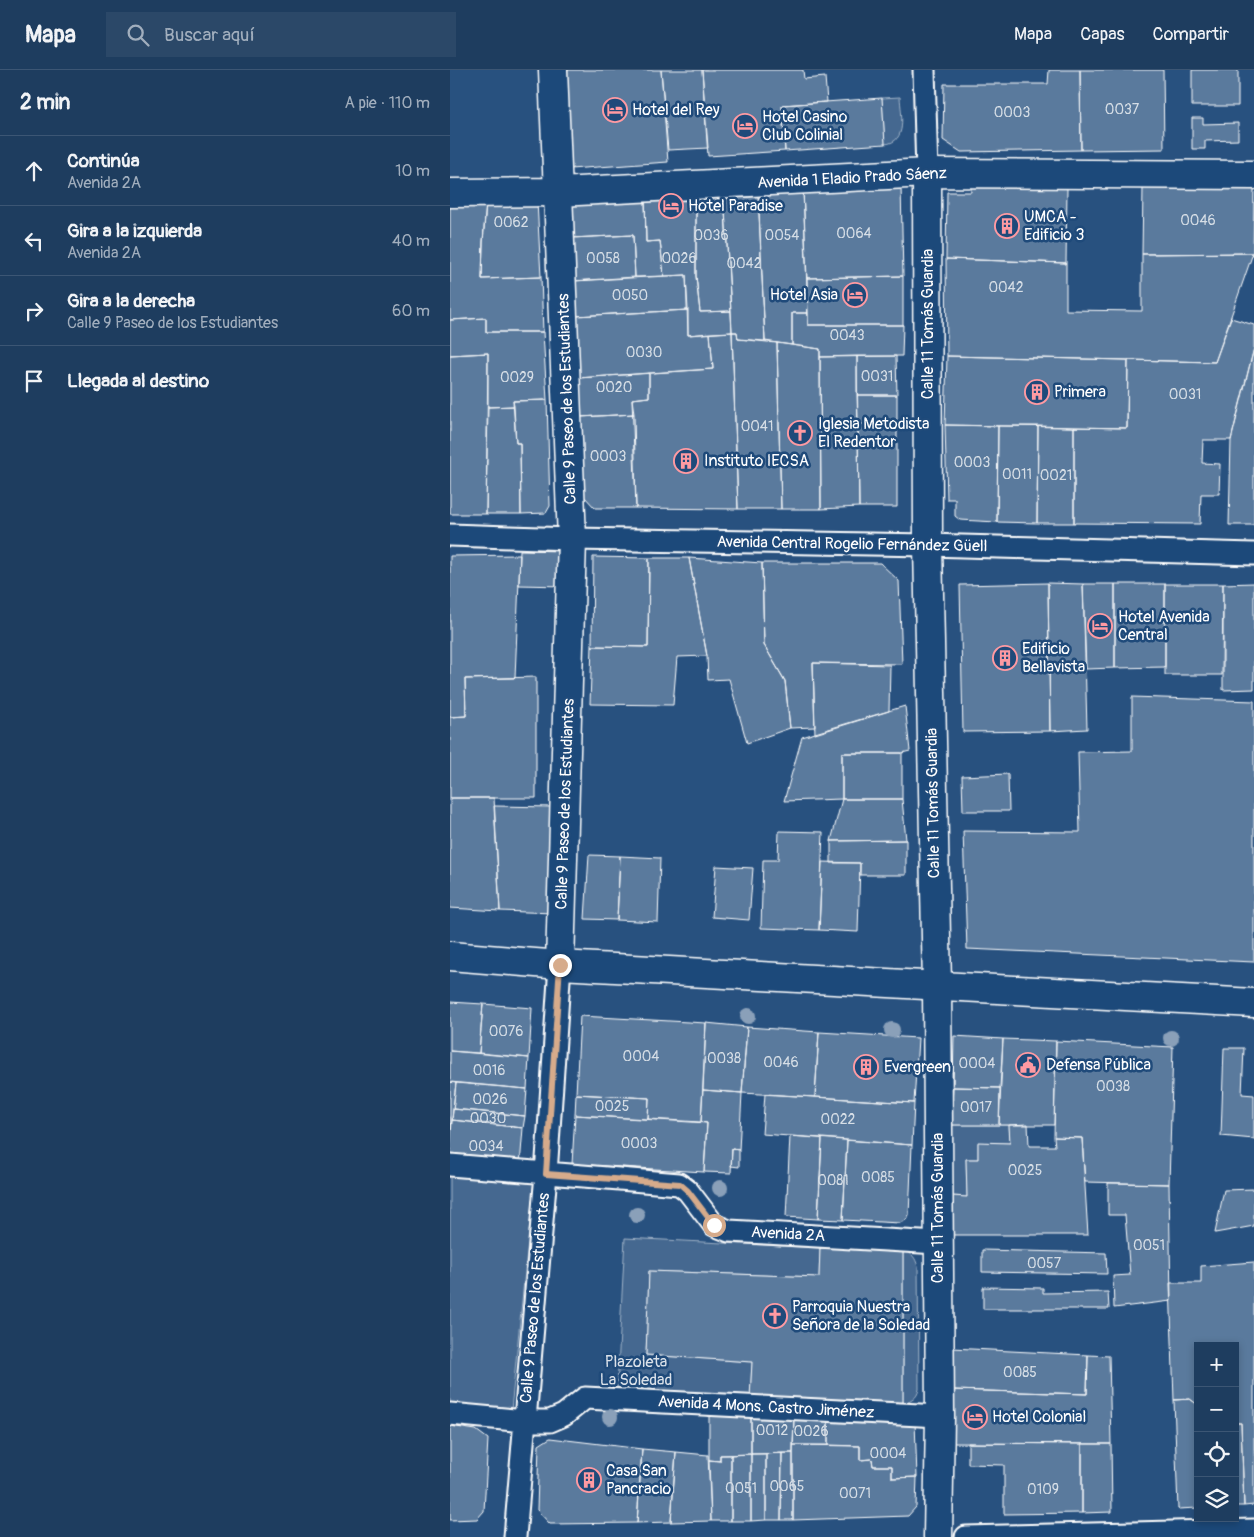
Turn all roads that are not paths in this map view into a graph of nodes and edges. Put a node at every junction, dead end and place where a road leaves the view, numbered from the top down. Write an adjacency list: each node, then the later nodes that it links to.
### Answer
1 (553, 70): 5 (main road, Calle 9 Paseo de los Estudiantes)
2 (924, 70): 3 (street, Calle 11 Tomás Guardia)
3 (927, 173): 4 (main road, Avenida 1 Eladio Prado Sáenz); 5 (main road, Avenida 1 Eladio Prado Sáenz); 9 (main road, Calle 11 Tomás Guardia)
4 (1254, 175)
5 (559, 192): 6 (main road, Avenida 1 Eladio Prado Sáenz); 8 (main road, Calle 9 Paseo de los Estudiantes)
6 (450, 193)
7 (450, 535): 8 (street, Avenida Central Rogelio Fernández Güell)
8 (572, 539): 9 (street, Avenida Central Rogelio Fernández Güell); 12 (main road, Calle 9 Paseo de los Estudiantes)
9 (928, 545): 10 (street, Avenida Central Rogelio Fernández Güell); 13 (main road, Calle 11 Tomás Guardia)
10 (1254, 554)
11 (450, 956): 12 (main road)
12 (560, 965): 13 (main road); 16 (street, Calle 9 Paseo de los Estudiantes)
13 (937, 986): 14 (main road); 17 (main road, Calle 11 Tomás Guardia)
14 (1254, 1003)
15 (450, 1165): 16 (street, Avenida 2A)
16 (546, 1174): 17 (street, Avenida 2A); 20 (street, Calle 9 Paseo de los Estudiantes)
17 (938, 1243): 19 (main road, Calle 11 Tomás Guardia)
18 (450, 1414): 20 (street, Avenida 4 Mons. Castro Jiménez)
19 (940, 1416): 20 (street, Avenida 4 Mons. Castro Jiménez); 23 (main road, Calle 11 Tomás Guardia)
20 (525, 1421): 22 (street, Calle 9 Paseo de los Estudiantes)
21 (1254, 1530): 24 (street)
22 (515, 1537)
23 (938, 1537)
24 (966, 1537)

